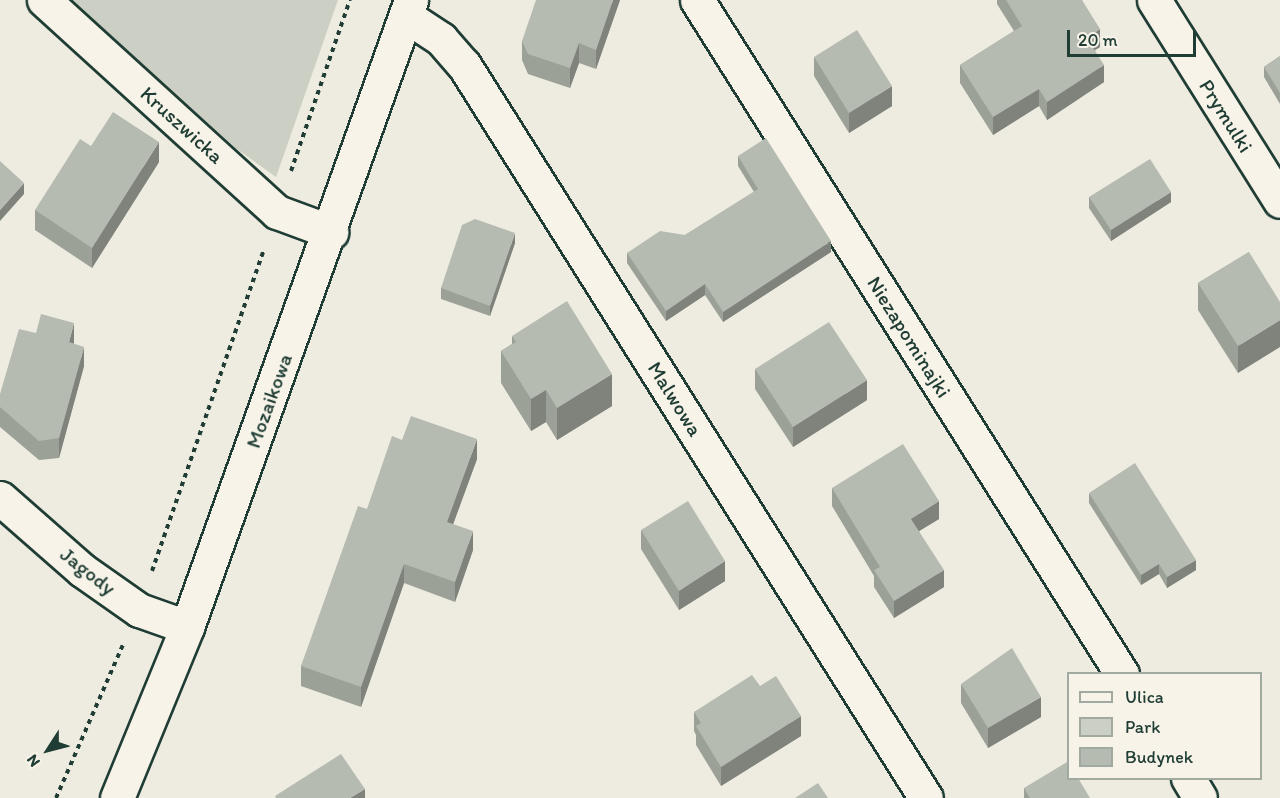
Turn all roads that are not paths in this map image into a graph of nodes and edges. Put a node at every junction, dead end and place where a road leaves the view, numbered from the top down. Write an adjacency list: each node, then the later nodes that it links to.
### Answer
1 (44, 0): 6 (street, Kruszwicka)
2 (697, 0): 9 (street, Niezapominajki)
3 (1154, 0): 5 (street, Prymulki)
4 (408, 8): 6 (street, Mozaikowa); 12 (street, Malwowa)
5 (1280, 201)
6 (331, 232): 8 (street, Mozaikowa)
7 (0, 498): 8 (street, Jagody)
8 (187, 627): 11 (street, Mozaikowa)
9 (1121, 672)
10 (1189, 780): 13 (street)
11 (127, 794)
12 (926, 798)
13 (1200, 798)

